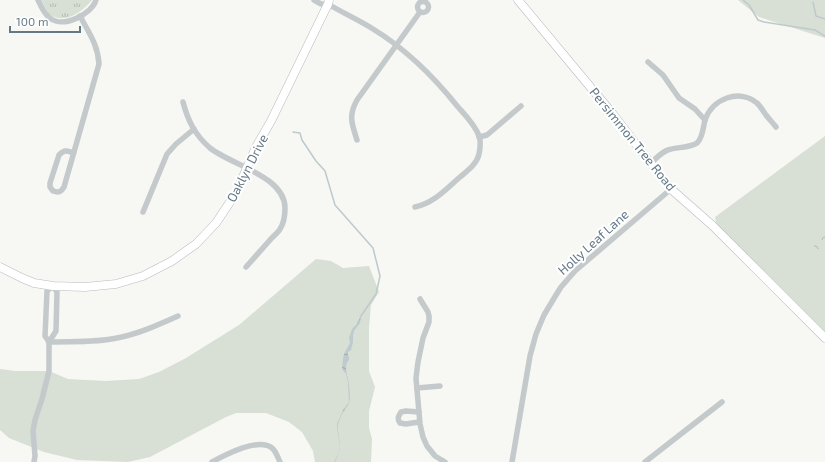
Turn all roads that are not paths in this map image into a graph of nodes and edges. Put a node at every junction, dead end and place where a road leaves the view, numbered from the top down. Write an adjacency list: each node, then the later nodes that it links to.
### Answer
1 (38, 0): 7 (street)
2 (96, 0): 7 (street)
3 (314, 0): 5 (street)
4 (518, 0): 18 (street, Persimmon Tree Road)
5 (329, 1): 8 (street); 19 (street, Oaklyn Drive)
6 (420, 12): 8 (street)
7 (80, 16): 17 (street)
8 (396, 45): 15 (street); 16 (street)
9 (648, 62): 12 (street)
10 (183, 102): 14 (street)
11 (521, 106): 15 (street)
12 (705, 120): 13 (street); 18 (street)
13 (776, 127)
14 (194, 129): 19 (street); 22 (street)
15 (480, 137): 21 (street)
16 (357, 140)
17 (74, 153): 17 (street)
18 (650, 163): 20 (street, Persimmon Tree Road)
19 (247, 168): 24 (street); 25 (street, Oaklyn Drive)
20 (671, 189): 28 (street, Persimmon Tree Road); 40 (street, Holly Leaf Lane)
21 (415, 207)
22 (143, 212)
23 (0, 267): 25 (street, Oaklyn Drive)
24 (246, 267)
25 (53, 286): 29 (street); 29 (street)
26 (420, 299): 31 (street)
27 (178, 316): 29 (street)
28 (825, 338)
29 (49, 342): 37 (street)
30 (440, 386): 31 (street)
31 (417, 388): 33 (street)
32 (722, 402): 41 (street)
33 (419, 412): 34 (street); 34 (street)
34 (420, 422): 36 (street)
35 (223, 459): 38 (street); 39 (street)
36 (441, 461)
37 (34, 462)
38 (212, 462)
39 (280, 462)
40 (512, 462)
41 (645, 462)

